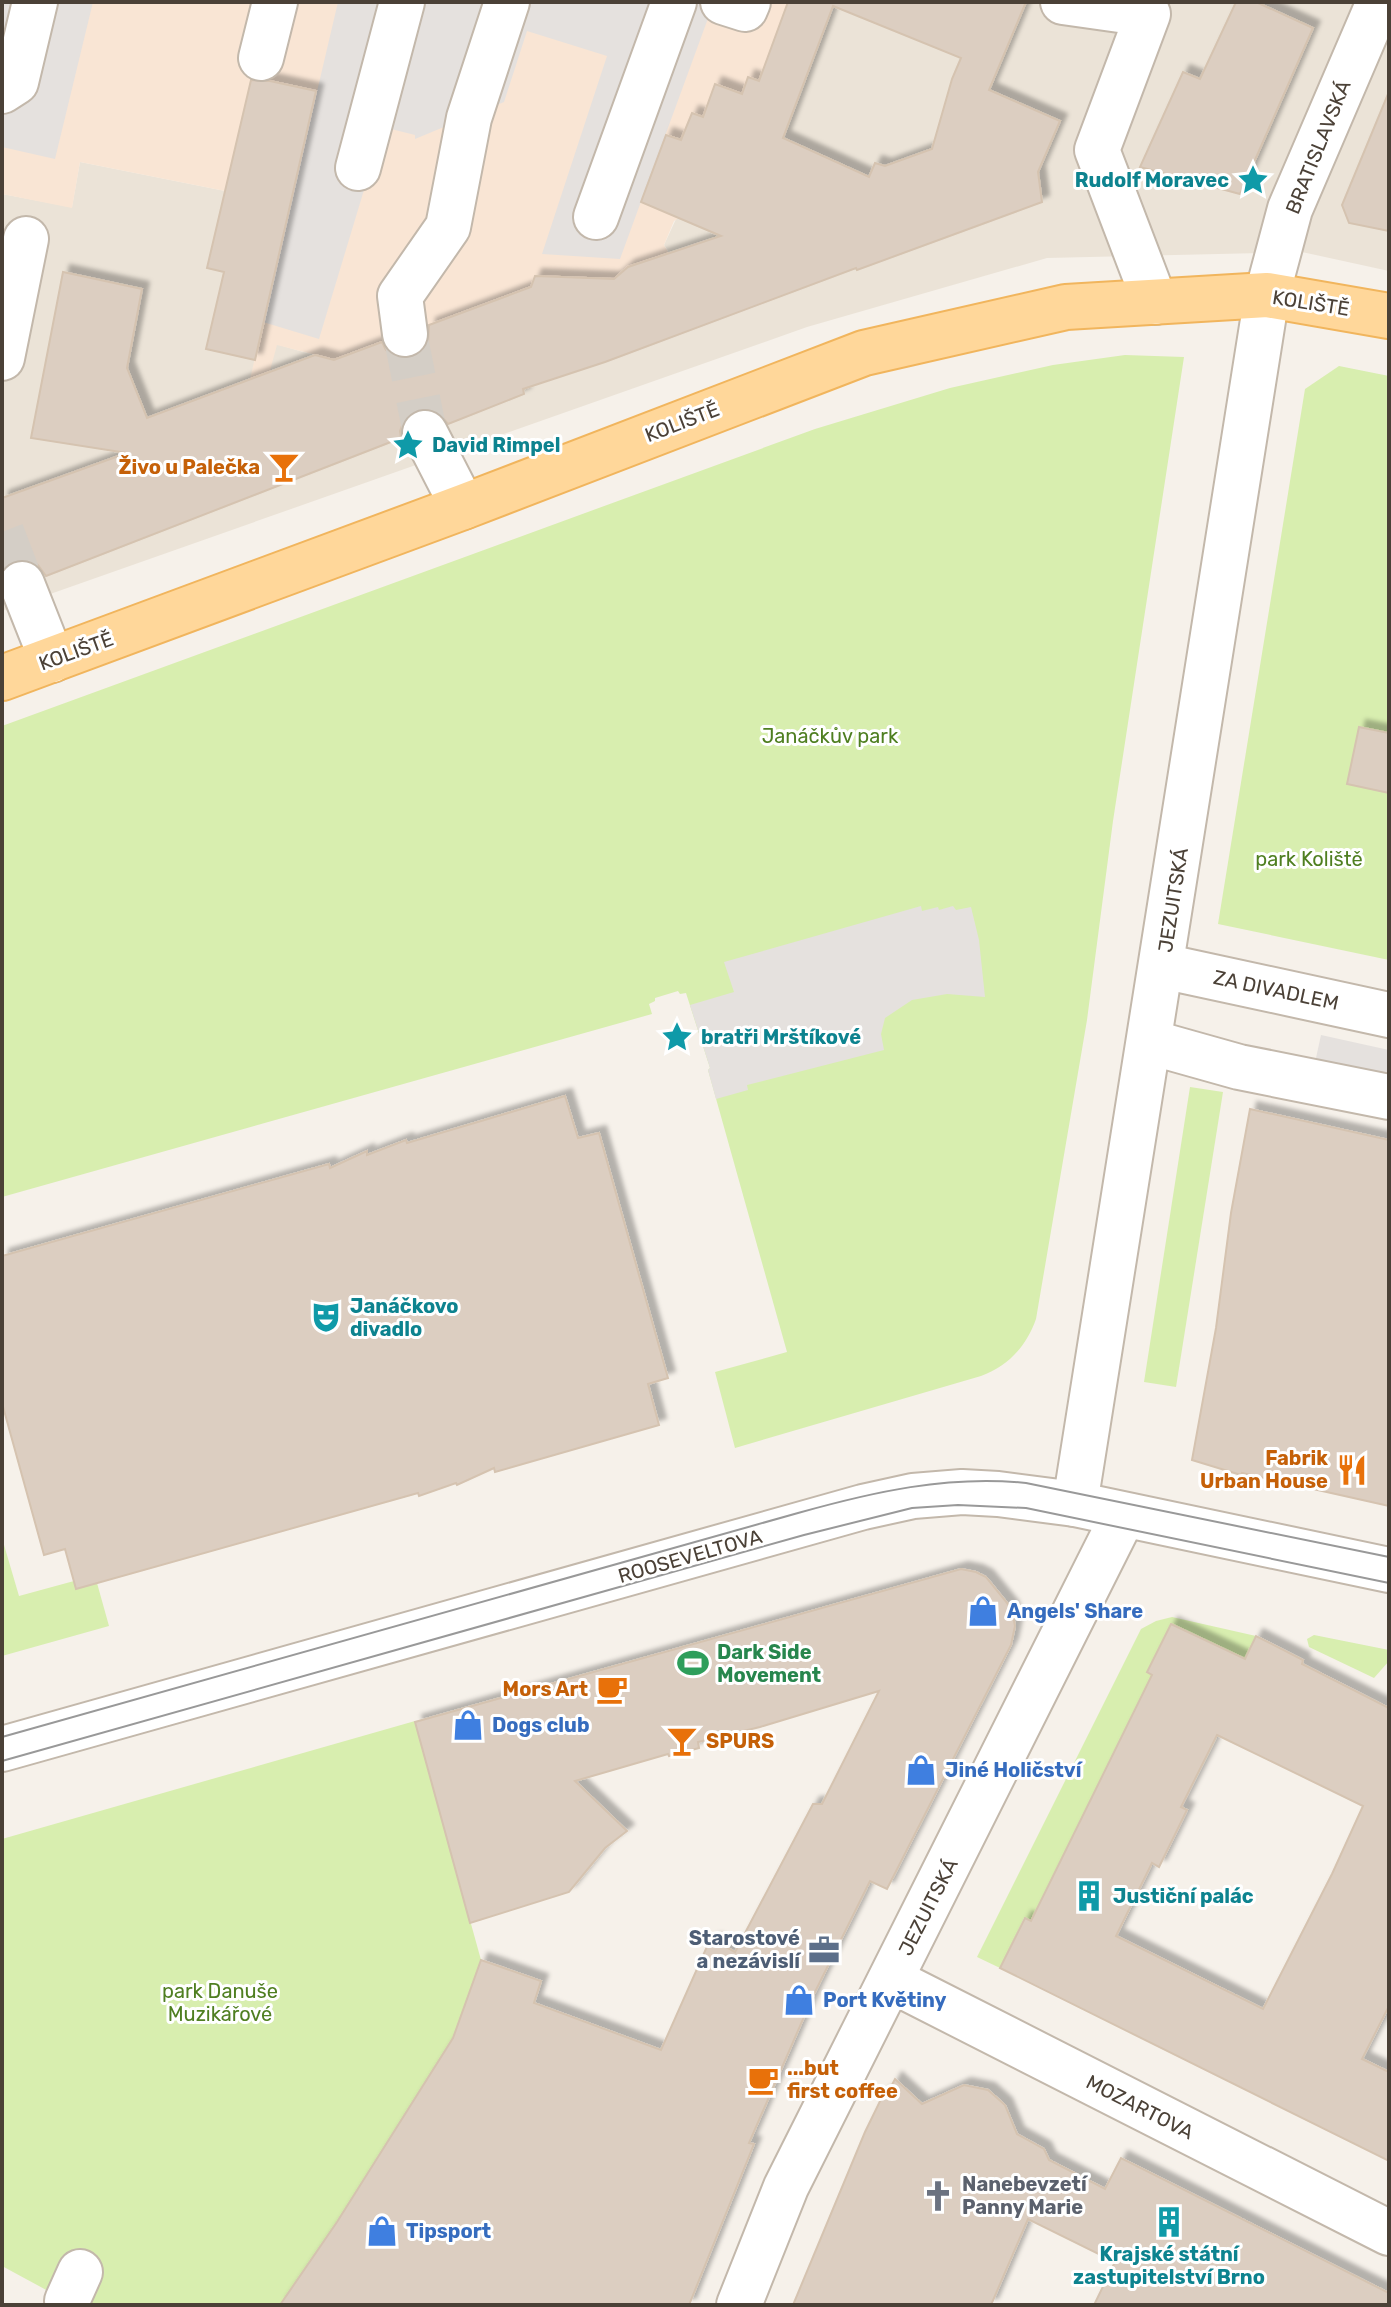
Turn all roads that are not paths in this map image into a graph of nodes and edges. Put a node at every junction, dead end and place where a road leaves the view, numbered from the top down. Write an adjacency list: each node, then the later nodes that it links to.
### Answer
1 (35, 2): 11 (street)
2 (275, 2): 10 (street)
3 (402, 2): 12 (street)
4 (507, 2): 18 (street)
5 (674, 2): 13 (street)
6 (723, 2): 7 (street)
7 (748, 2)
8 (1063, 2): 16 (street)
9 (1379, 2): 15 (street, BRATISLAVSKÁ)
10 (261, 58)
11 (2, 91)
12 (358, 168)
13 (596, 217)
14 (26, 239): 19 (street)
15 (1267, 295): 16 (main road, KOLIŠTĚ); 17 (main road, KOLIŠTĚ); 25 (street, JEZUITSKÁ)
16 (1155, 302): 21 (main road, KOLIŠTĚ)
17 (1389, 316)
18 (405, 334)
19 (2, 358)
20 (425, 433): 21 (street)
21 (463, 507): 23 (main road, KOLIŠTĚ)
22 (22, 584): 23 (street)
23 (52, 660): 24 (main road, KOLIŠTĚ)
24 (2, 678)
25 (1162, 966): 26 (street, ZA DIVADLEM); 27 (street, JEZUITSKÁ)
26 (1389, 1015)
27 (1150, 1042): 28 (street); 29 (street, JEZUITSKÁ)
28 (1389, 1097)
29 (1075, 1504): 30 (street, ROOSEVELTOVA); 32 (street, ROOSEVELTOVA)
30 (1129, 1516): 31 (street, ROOSEVELTOVA); 33 (street, JEZUITSKÁ)
31 (1389, 1570)
32 (2, 1749)
33 (891, 1980): 34 (street, MOZARTOVA); 35 (street, JEZUITSKÁ)
34 (1389, 2233)
35 (739, 2305)

